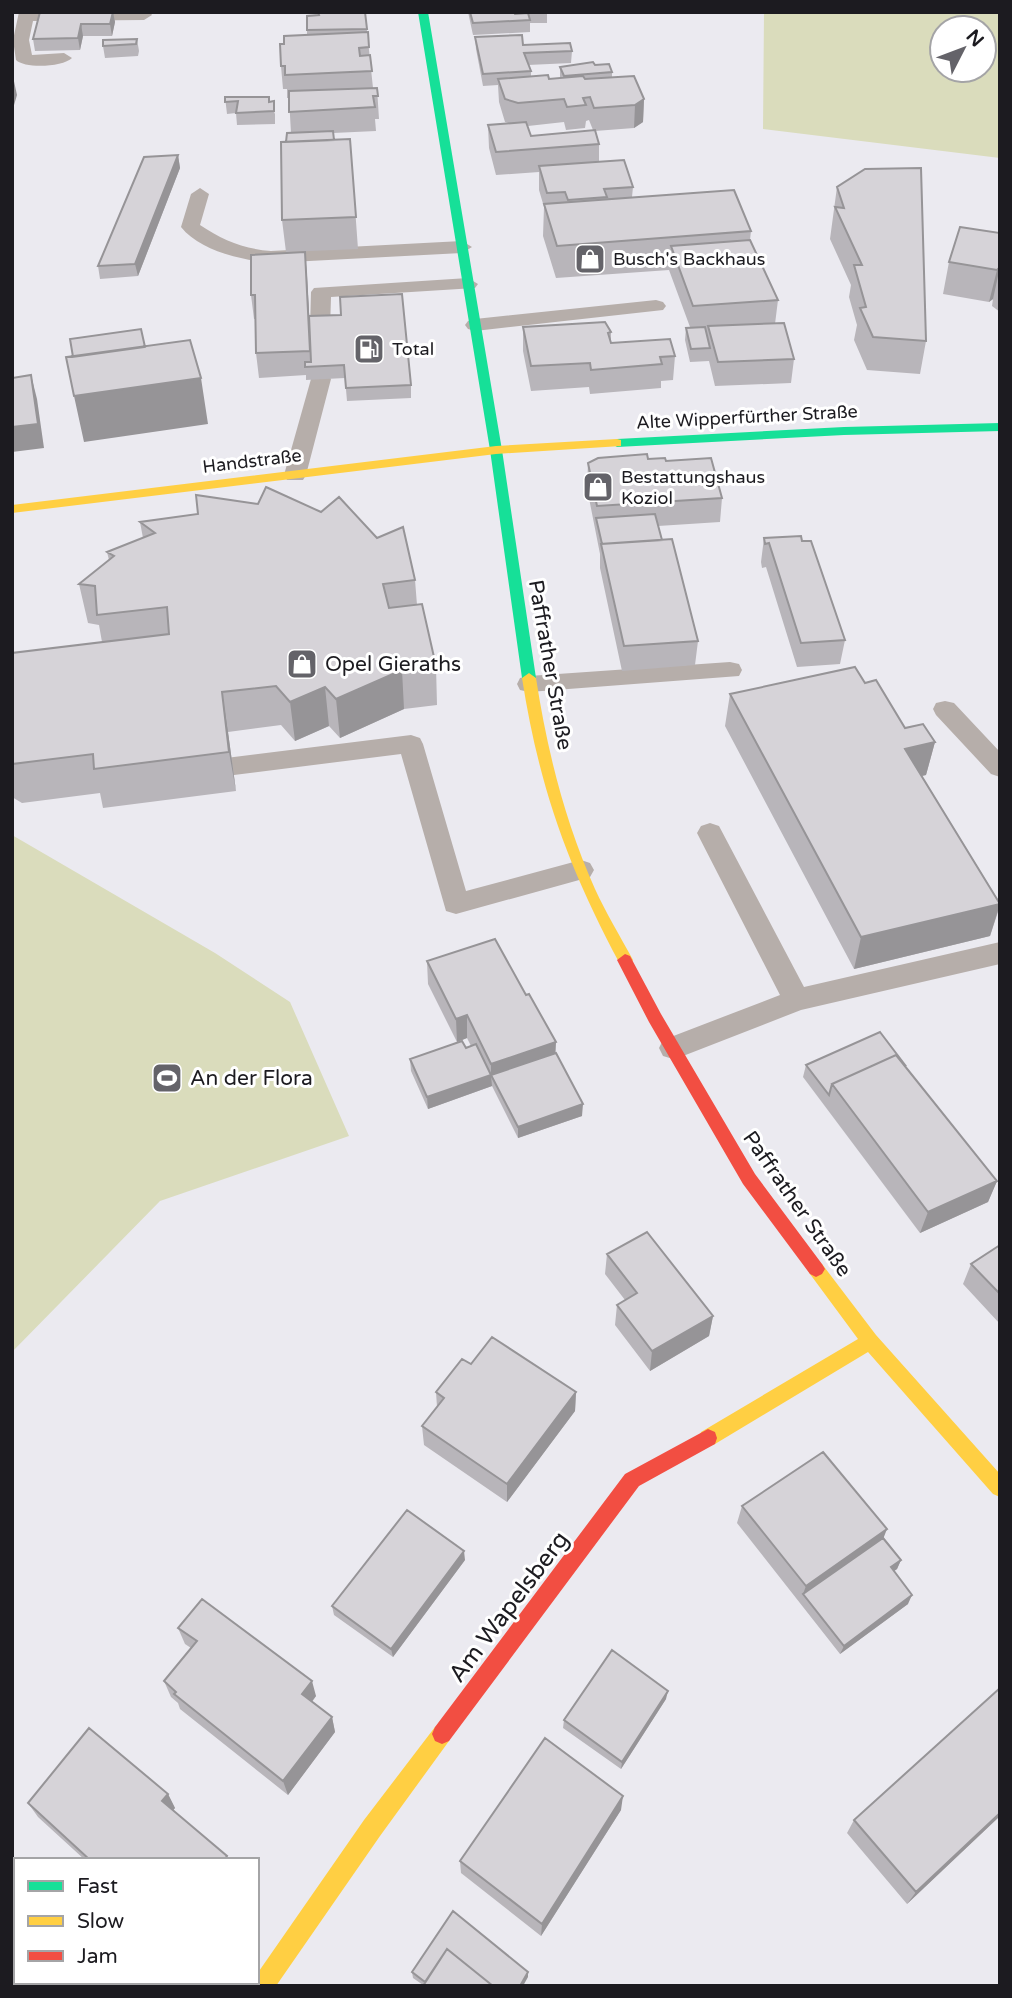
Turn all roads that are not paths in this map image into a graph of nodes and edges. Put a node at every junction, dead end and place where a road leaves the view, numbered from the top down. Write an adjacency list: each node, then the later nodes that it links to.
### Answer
1 (423, 12): 6 (main road, Paffrather Straße)
2 (26, 14): 3 (lane); 4 (lane)
3 (144, 15)
4 (64, 58)
5 (200, 194): 6 (lane)
6 (462, 247): 7 (main road, Paffrather Straße)
7 (468, 284): 9 (main road, Paffrather Straße); 10 (lane)
8 (656, 306): 9 (lane)
9 (475, 326): 13 (main road, Paffrather Straße)
10 (320, 329)
11 (321, 379): 14 (lane)
12 (1000, 427): 13 (main road, Alte Wipperfürther Straße)
13 (496, 450): 14 (main road, Handstraße); 17 (main road, Paffrather Straße)
14 (295, 475): 15 (main road, Handstraße)
15 (12, 509)
16 (730, 670): 17 (lane)
17 (529, 684): 22 (main road, Paffrather Straße)
18 (945, 709): 19 (lane)
19 (1000, 768)
20 (166, 775): 22 (lane)
21 (710, 833): 24 (lane)
22 (582, 870): 25 (main road, Paffrather Straße)
23 (1000, 953): 24 (lane)
24 (797, 1000): 25 (lane)
25 (673, 1048): 26 (main road, Paffrather Straße)
26 (870, 1341): 27 (main road, Paffrather Straße); 28 (main road, Am Wapelsberg)
27 (1000, 1488)
28 (262, 1986)

